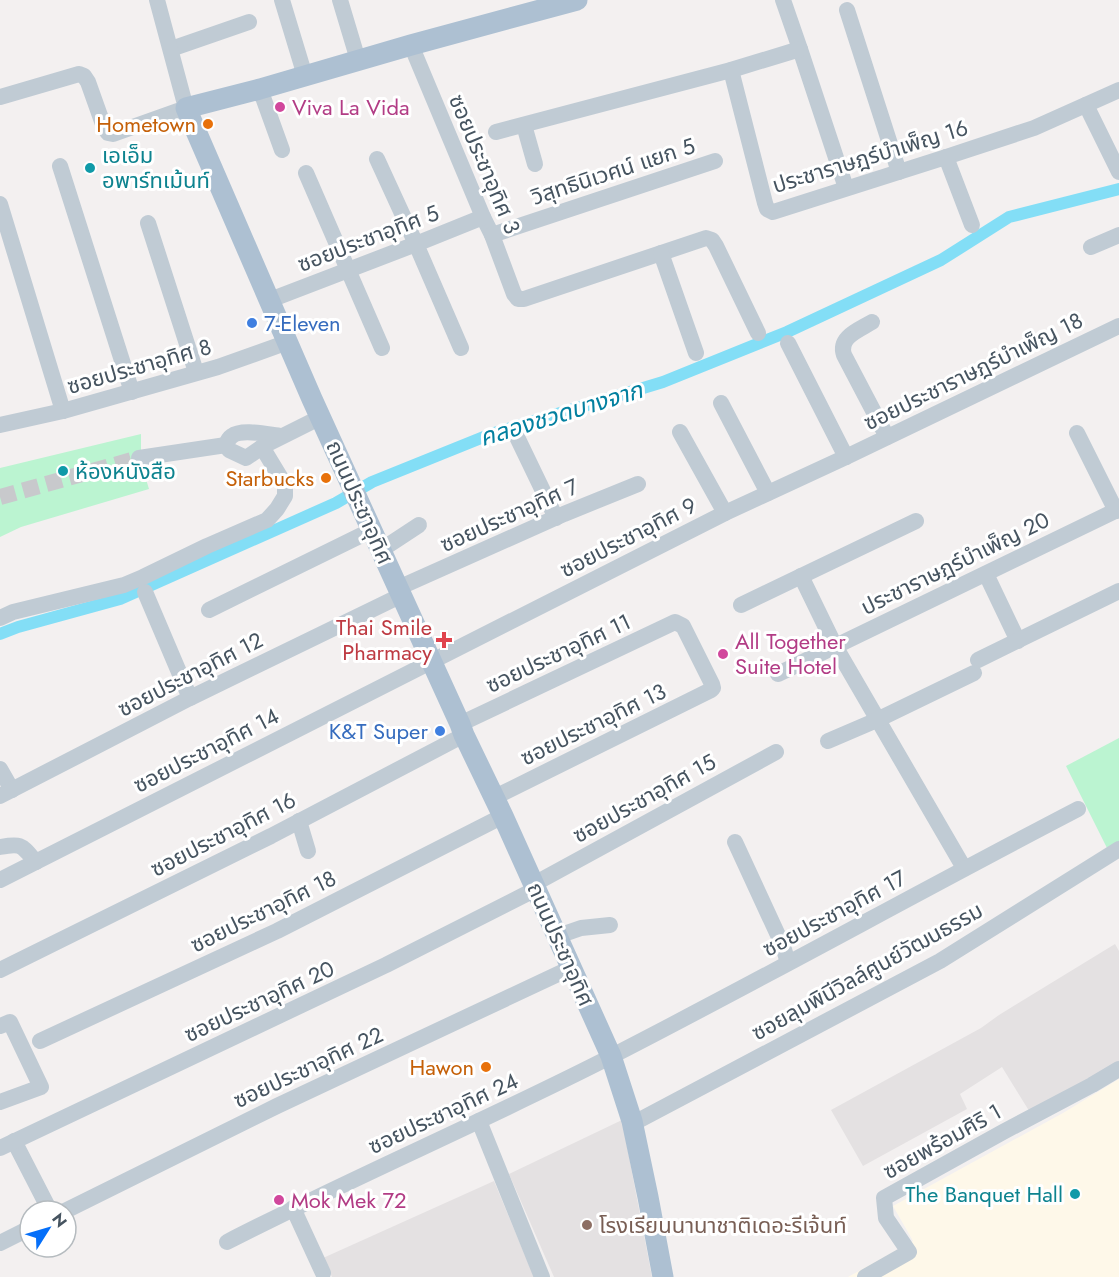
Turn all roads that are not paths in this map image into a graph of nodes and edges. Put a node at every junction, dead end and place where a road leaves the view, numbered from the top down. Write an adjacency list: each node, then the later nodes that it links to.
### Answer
1 (157, 0): 9 (street)
2 (282, 0): 13 (street)
3 (340, 0): 11 (street)
4 (577, 0): 8 (main road)
5 (783, 0): 10 (street)
6 (847, 10): 27 (street)
7 (249, 22): 9 (street)
8 (411, 45): 11 (main road); 32 (street, ซอยประชาอุทิศ 3)
9 (171, 48): 18 (street)
10 (800, 49): 12 (street); 30 (street)
11 (358, 60): 13 (main road)
12 (731, 70): 19 (street); 30 (street, ประชาราษฎร์บำเพ็ญ 16)
13 (305, 76): 14 (main road)
14 (261, 89): 18 (main road); 21 (street)
15 (1119, 90): 17 (street, ประชาราษฎร์บำเพ็ญ 16)
16 (0, 97): 18 (street)
17 (1086, 105): 22 (street, ประชาราษฎร์บำเพ็ญ 16); 28 (street)
18 (186, 108): 41 (main road, ถนนประชาอุทิศ)
19 (524, 125): 20 (street); 25 (street)
20 (496, 132)
21 (282, 150)
22 (946, 157): 27 (street, ประชาราษฎร์บำเพ็ญ 16); 34 (street)
23 (377, 159): 37 (street)
24 (714, 161): 35 (street, วิสุทธินิเวศน์ แยก 5)
25 (535, 164)
26 (60, 166): 51 (street)
27 (899, 172): 30 (street, ประชาราษฎร์บำเพ็ญ 16)
28 (1119, 172)
29 (306, 173): 40 (street)
30 (846, 188)
31 (0, 204): 53 (street)
32 (483, 217): 35 (street, ซอยประชาอุทิศ 3); 37 (street, ซอยประชาอุทิศ 5)
33 (148, 223): 50 (street)
34 (972, 225)
35 (492, 235): 39 (street, ซอยประชาอุทิศ 3)
36 (1119, 235): 38 (street)
37 (416, 244): 40 (street, ซอยประชาอุทิศ 5); 48 (street)
38 (1091, 247)
39 (661, 253): 44 (street); 49 (street)
40 (347, 270): 41 (street, ซอยประชาอุทิศ 5); 47 (street)
41 (270, 300): 45 (main road, ถนนประชาอุทิศ)
42 (872, 322): 60 (street)
43 (1119, 326): 60 (street, ซอยประชาราษฎร์บำเพ็ญ 18)
44 (758, 333)
45 (288, 342): 50 (street, ซอยประชาอุทิศ 8); 54 (main road, ถนนประชาอุทิศ)
46 (788, 343): 63 (street)
47 (382, 348)
48 (461, 348)
49 (696, 353)
50 (196, 372): 51 (street, ซอยประชาอุทิศ 8)
51 (132, 392): 53 (street, ซอยประชาอุทิศ 8)
52 (721, 403): 66 (street)
53 (63, 411): 55 (street, ซอยประชาอุทิศ 8)
54 (321, 417): 58 (street); 72 (main road, ถนนประชาอุทิศ)
55 (0, 425)
56 (680, 432): 68 (street)
57 (1077, 433): 67 (street)
58 (282, 436): 61 (street); 62 (street)
59 (517, 437): 69 (street)
60 (887, 437): 63 (street, ซอยประชาราษฎร์บำเพ็ญ 18)
61 (226, 445): 62 (street); 64 (street)
62 (262, 447): 81 (street)
63 (846, 457): 66 (street, ซอยประชาอุทิศ 9)
64 (139, 458)
65 (638, 484): 69 (street, ซอยประชาอุทิศ 7)
66 (768, 493): 68 (street, ซอยประชาอุทิศ 9)
67 (1118, 510): 74 (street, ประชาราษฎร์บำเพ็ญ 20)
68 (724, 513): 85 (street, ซอยประชาอุทิศ 9)
69 (556, 518): 78 (street, ซอยประชาอุทิศ 7)
70 (916, 521): 75 (street)
71 (419, 525): 73 (street)
72 (372, 530): 73 (main road, ถนนประชาอุทิศ); 80 (street)
73 (381, 550): 78 (main road, ถนนประชาอุทิศ)
74 (986, 574): 83 (street); 84 (street, ประชาราษฎร์บำเพ็ญ 20)
75 (801, 576): 79 (street); 84 (street)
76 (1119, 591): 83 (street)
77 (146, 592): 87 (street)
78 (400, 592): 85 (main road, ถนนประชาอุทิศ); 87 (street, ซอยประชาอุทิศ 12)
79 (741, 605)
80 (209, 610)
81 (0, 618)
82 (675, 622): 89 (street, ซอยประชาอุทิศ 11); 94 (street, ซอยประชาอุทิศ 13)
83 (1018, 641): 88 (street)
84 (835, 646): 86 (street, ประชาราษฎร์บำเพ็ญ 20); 88 (street)
85 (432, 661): 89 (main road, ถนนประชาอุทิศ); 101 (street, ซอยประชาอุทิศ 14)
86 (778, 674)
87 (190, 698): 93 (street, ซอยประชาอุทิศ 12)
88 (877, 720): 90 (street); 102 (street)
89 (462, 729): 94 (main road, ถนนประชาอุทิศ); 96 (street, ซอยประชาอุทิศ 16)
90 (828, 741)
91 (776, 752): 104 (street, ซอยประชาอุทิศ 15)
92 (0, 769): 93 (street)
93 (6, 793)
94 (499, 806): 104 (main road, ถนนประชาอุทิศ); 111 (street, ซอยประชาอุทิศ 18)
95 (1078, 808): 102 (street, ซอยประชาอุทิศ 17)
96 (299, 821): 100 (street); 109 (street, ซอยประชาอุทิศ 16)
97 (735, 842): 107 (street)
98 (0, 847): 101 (street)
99 (1119, 849): 116 (street, ซอยลุมพินีวิลล์ศูนย์วัฒนธรรม)
100 (308, 850)
101 (36, 862): 103 (street, ซอยประชาอุทิศ 14)
102 (964, 868): 107 (street, ซอยประชาอุทิศ 17)
103 (0, 880)
104 (535, 886): 106 (main road, ถนนประชาอุทิศ); 117 (street, ซอยประชาอุทิศ 20)
105 (610, 925): 106 (street)
106 (558, 936): 108 (main road, ถนนประชาอุทิศ)
107 (788, 963): 112 (street, ซอยประชาอุทิศ 17)
108 (573, 967): 112 (main road, ถนนประชาอุทิศ); 119 (street, ซอยประชาอุทิศ 22)
109 (0, 970)
110 (0, 1026): 114 (street)
111 (40, 1041)
112 (611, 1056): 115 (street, ซอยประชาอุทิศ 24); 116 (main road, ถนนประชาอุทิศ)
113 (1119, 1069): 127 (street, ซอยพร้อมศิริ 1)
114 (0, 1102)
115 (479, 1121): 120 (street, ซอยประชาอุทิศ 24); 125 (street)
116 (632, 1124): 126 (main road, ถนนประชาอุทิศ)
117 (7, 1145): 118 (street)
118 (42, 1199)
119 (78, 1205)
120 (293, 1208): 122 (street, ซอยประชาอุทิศ 24); 124 (street)
121 (18, 1234): 123 (street)
122 (226, 1242)
123 (0, 1243)
124 (323, 1273)
125 (542, 1277)
126 (663, 1277)
127 (865, 1277)

